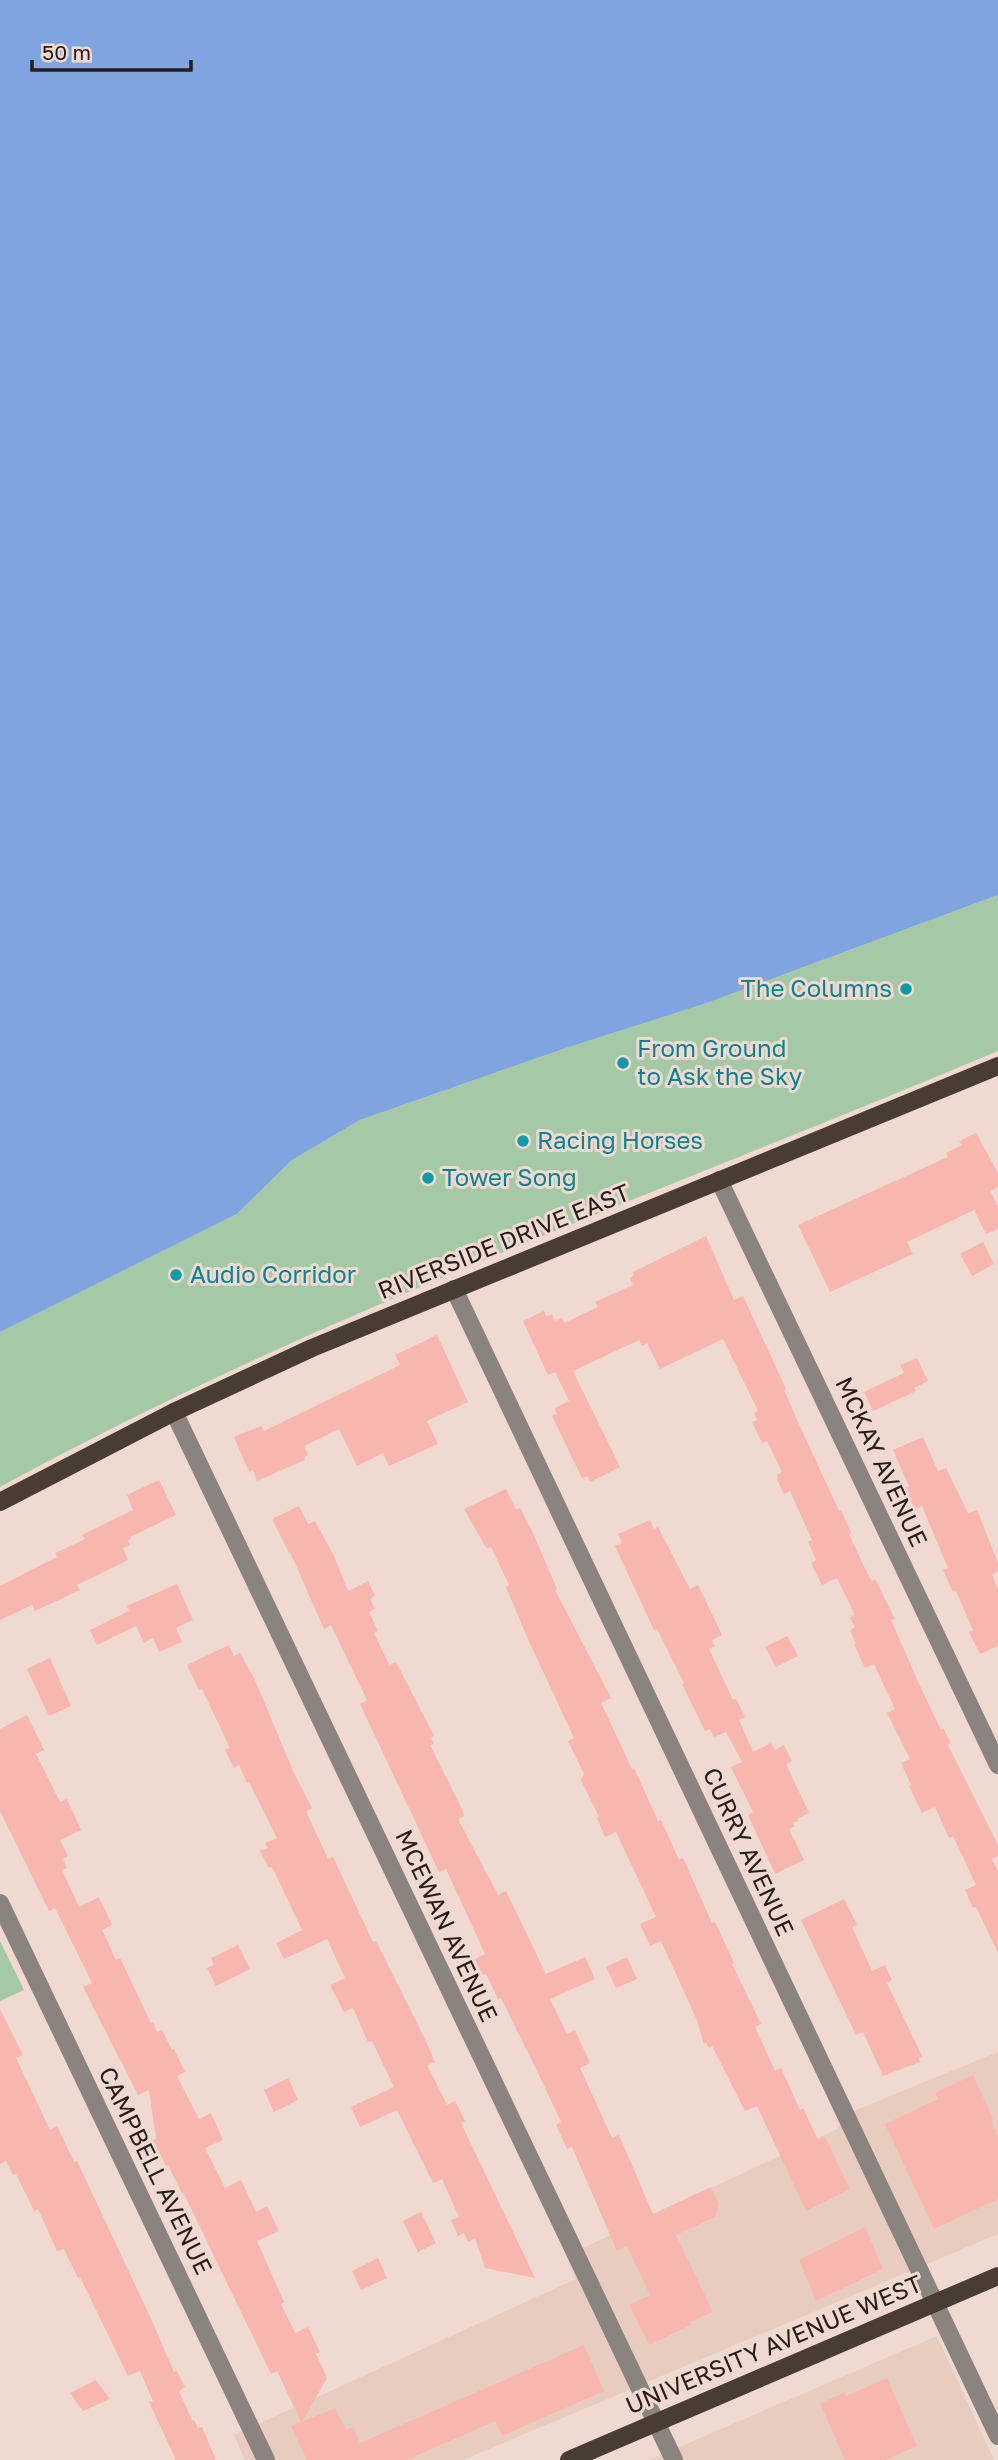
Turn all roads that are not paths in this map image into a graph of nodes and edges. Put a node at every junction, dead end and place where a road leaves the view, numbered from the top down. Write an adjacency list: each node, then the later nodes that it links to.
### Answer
1 (998, 1066): 2 (main road, RIVERSIDE DRIVE EAST)
2 (719, 1180): 3 (main road, RIVERSIDE DRIVE EAST); 6 (street, MCKAY AVENUE)
3 (454, 1289): 4 (main road, RIVERSIDE DRIVE EAST); 9 (street, CURRY AVENUE)
4 (174, 1412): 5 (main road, RIVERSIDE DRIVE EAST); 10 (street, MCEWAN AVENUE)
5 (0, 1502)
6 (998, 1765)
7 (0, 1903): 12 (street, CAMPBELL AVENUE)
8 (998, 2276): 9 (main road, UNIVERSITY AVENUE WEST)
9 (935, 2303): 10 (main road, UNIVERSITY AVENUE WEST); 11 (street, CURRY AVENUE)
10 (656, 2423): 13 (main road, UNIVERSITY AVENUE WEST); 14 (street, MCEWAN AVENUE)
11 (998, 2436)
12 (265, 2460)
13 (569, 2460)
14 (674, 2460)

